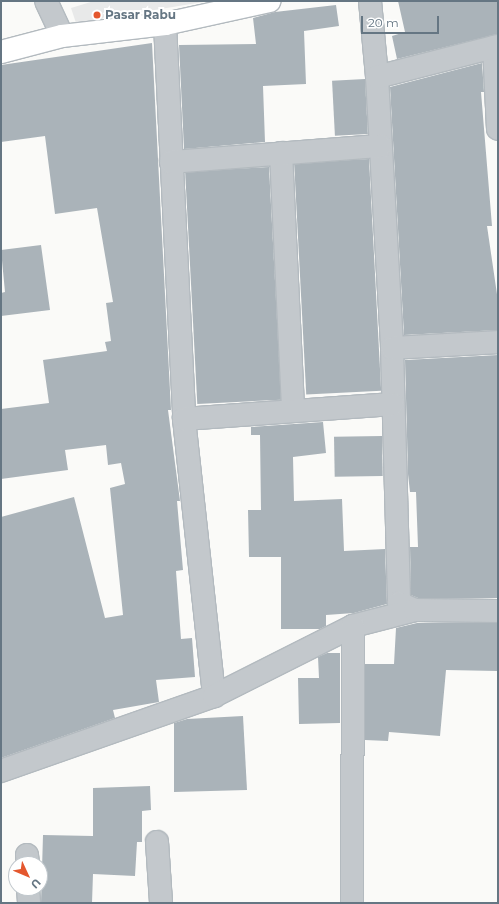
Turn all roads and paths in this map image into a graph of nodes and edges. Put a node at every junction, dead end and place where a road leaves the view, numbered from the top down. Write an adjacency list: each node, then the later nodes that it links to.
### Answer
1 (46, 1): 5 (street)
2 (270, 1): 4 (street)
3 (370, 1): 8 (street)
4 (164, 24): 5 (street); 12 (street)
5 (62, 36): 7 (street)
6 (496, 46): 8 (street); 9 (street)
7 (1, 52)
8 (377, 77): 10 (street)
9 (498, 130)
10 (380, 146): 11 (street); 14 (street)
11 (281, 152): 12 (street); 16 (street)
12 (172, 162): 17 (street)
13 (498, 342): 14 (street)
14 (392, 348): 15 (street)
15 (392, 404): 16 (street); 18 (street)
16 (293, 409): 17 (street)
17 (184, 419): 21 (street)
18 (415, 610): 19 (street); 20 (street)
19 (498, 612)
20 (353, 626): 21 (street); 25 (street)
21 (214, 696): 22 (street)
22 (1, 771)
23 (157, 842): 24 (street)
24 (161, 903)
25 (352, 903)

